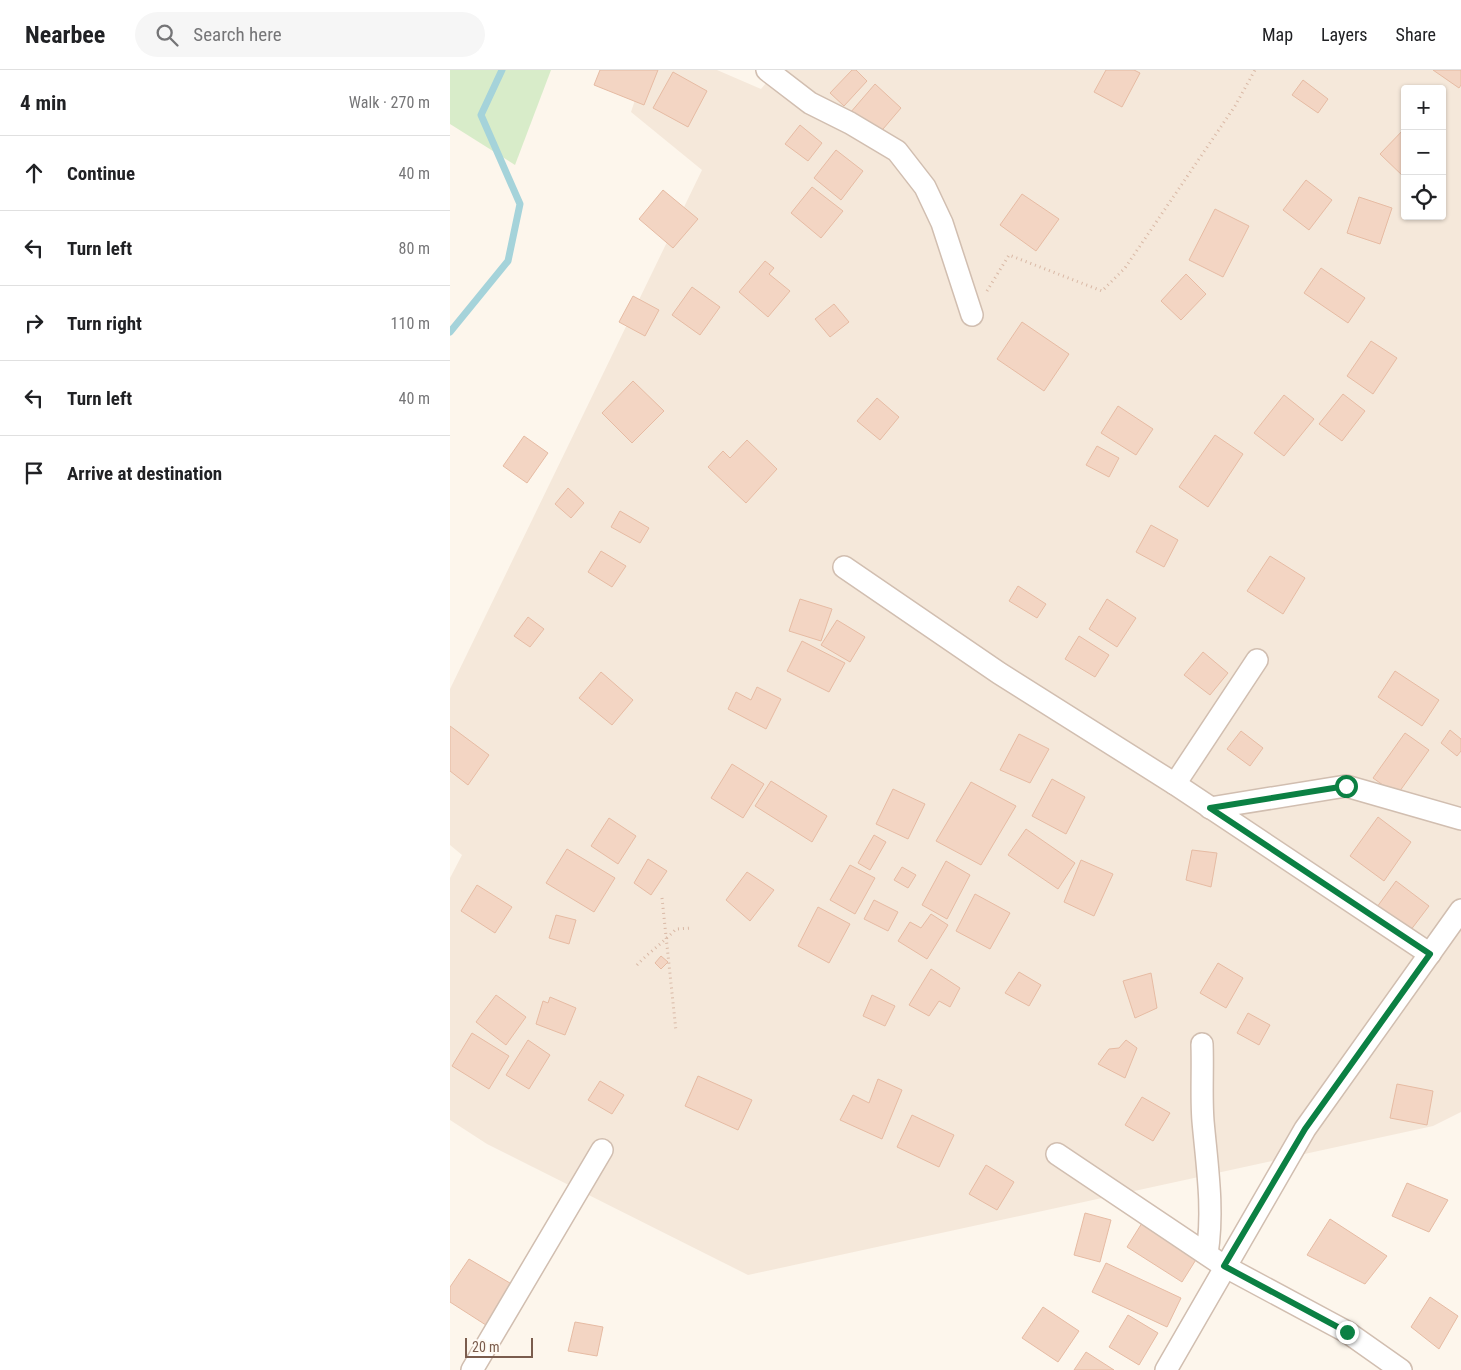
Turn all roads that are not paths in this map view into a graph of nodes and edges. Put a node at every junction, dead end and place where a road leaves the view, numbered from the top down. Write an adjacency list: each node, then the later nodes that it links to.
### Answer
1 (767, 70): 2 (street)
2 (972, 315)
3 (844, 567): 5 (street)
4 (1257, 660): 5 (street)
5 (1174, 784): 6 (street)
6 (1210, 808): 7 (street); 9 (street)
7 (1461, 818)
8 (1461, 910): 9 (street)
9 (1430, 954): 14 (street)
10 (1202, 1044): 13 (street)
11 (602, 1150): 15 (street)
12 (1057, 1154): 13 (street)
13 (1207, 1254): 14 (street)
14 (1224, 1266): 16 (street); 17 (street)
15 (472, 1370)
16 (1166, 1370)
17 (1401, 1370)

